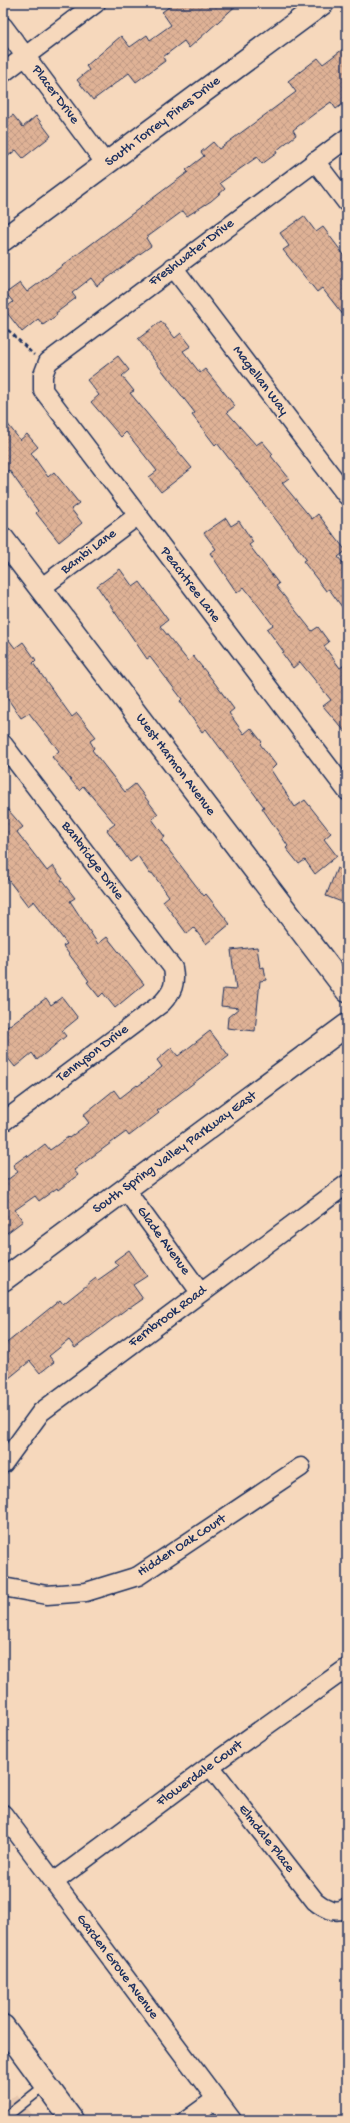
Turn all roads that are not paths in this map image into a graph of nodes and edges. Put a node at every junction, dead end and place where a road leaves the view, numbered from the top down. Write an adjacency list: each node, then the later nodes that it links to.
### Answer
1 (96, 3): 4 (street)
2 (323, 3): 8 (street, South Torrey Pines Drive)
3 (3, 26): 4 (street, Placer Drive)
4 (26, 56): 5 (street); 8 (street, Placer Drive)
5 (3, 73)
6 (347, 138): 7 (street, Freshwater Drive)
7 (315, 161): 9 (street); 11 (street, Freshwater Drive)
8 (106, 164): 10 (street, South Torrey Pines Drive)
9 (347, 203)
10 (3, 240)
11 (173, 267): 12 (street, Freshwater Drive); 13 (street, Magellan Way)
12 (44, 372): 14 (street, Peachtree Lane)
13 (347, 496)
14 (137, 516): 16 (street, Bambi Lane); 18 (street, Peachtree Lane)
15 (3, 539): 16 (street, West Harmon Avenue)
16 (41, 588): 20 (street, West Harmon Avenue)
17 (3, 744): 19 (street, Banbridge Drive)
18 (347, 791)
19 (175, 980): 22 (street, Tennyson Drive)
20 (347, 991)
21 (347, 1025): 23 (street, South Spring Valley Parkway East)
22 (3, 1122)
23 (125, 1189): 25 (street, South Spring Valley Parkway East); 26 (street, Glade Avenue)
24 (345, 1189): 26 (street, Fernbrook Road)
25 (3, 1280)
26 (200, 1292): 27 (street, Fernbrook Road)
27 (3, 1464)
28 (301, 1467): 29 (street, Hidden Oak Court)
29 (3, 1587)
30 (347, 1668): 31 (street, Flowerdale Court)
31 (210, 1766): 33 (street, Flowerdale Court); 34 (street, Elmdale Place)
32 (3, 1814): 33 (street, Garden Grove Avenue)
33 (54, 1882): 37 (street, Garden Grove Avenue)
34 (347, 1907)
35 (3, 2026): 36 (street)
36 (46, 2085): 38 (lane); 39 (street)
37 (216, 2098): 40 (street); 41 (street, Garden Grove Avenue)
38 (3, 2119)
39 (72, 2120)
40 (187, 2120)
41 (232, 2120)

